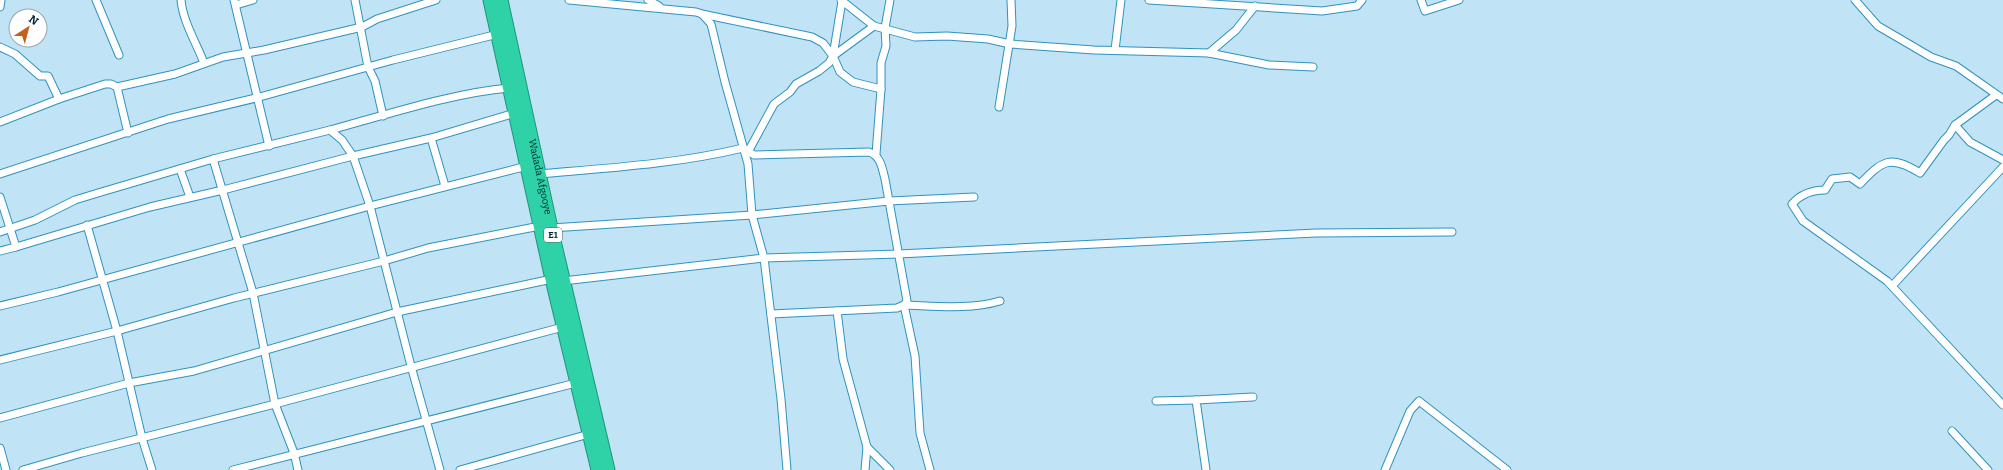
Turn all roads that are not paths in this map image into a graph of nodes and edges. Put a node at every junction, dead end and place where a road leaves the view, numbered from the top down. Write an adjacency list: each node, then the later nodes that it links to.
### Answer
1 (1, 0): 23 (street)
2 (96, 0): 35 (street)
3 (181, 0): 37 (street)
4 (253, 0): 21 (street)
5 (355, 0): 27 (street)
6 (436, 0): 27 (street)
7 (490, 0): 29 (highway, Wadada Afgooye / E1)
8 (501, 0): 65 (highway, Wadada Afgooye / E1)
9 (569, 0): 24 (street)
10 (648, 0): 24 (street)
11 (890, 0): 28 (street)
12 (1011, 0): 30 (street)
13 (1121, 0): 32 (street)
14 (1149, 0): 20 (street)
15 (1362, 0): 22 (street)
16 (1421, 0): 17 (street)
17 (1459, 0)
18 (1855, 0): 43 (street)
19 (842, 1): 26 (street); 36 (street)
20 (1241, 2): 22 (street)
21 (235, 3): 33 (street)
22 (1254, 6): 34 (street)
23 (0, 7)
24 (661, 7): 25 (street)
25 (702, 14): 36 (street); 56 (street)
26 (874, 26): 28 (street); 36 (street)
27 (362, 27): 33 (street); 38 (street)
28 (885, 28): 30 (street); 42 (street)
29 (498, 34): 38 (street); 41 (highway, Wadada Afgooye / E1)
30 (1010, 44): 32 (street); 47 (street)
31 (0, 47): 44 (street)
32 (1115, 50): 34 (street)
33 (248, 51): 37 (street); 45 (street)
34 (1209, 53): 39 (street)
35 (119, 55)
36 (833, 56): 42 (street); 56 (street)
37 (204, 63): 40 (street)
38 (368, 67): 45 (street); 49 (street)
39 (1313, 67)
40 (117, 87): 44 (street); 53 (street)
41 (509, 88): 48 (highway, Wadada Afgooye / E1); 49 (street)
42 (881, 89): 57 (street)
43 (1996, 95): 46 (street); 51 (street)
44 (59, 98): 50 (street)
45 (256, 98): 53 (street); 55 (street)
46 (2003, 99)
47 (999, 107)
48 (515, 113): 54 (street); 61 (highway, Wadada Afgooye / E1)
49 (383, 116): 52 (street)
50 (0, 122)
51 (1954, 124): 60 (street); 87 (street)
52 (330, 130): 55 (street); 58 (street)
53 (128, 133): 64 (street)
54 (431, 138): 58 (street); 66 (street)
55 (269, 146): 59 (street)
56 (746, 150): 57 (street); 65 (street); 73 (street)
57 (876, 154): 71 (street)
58 (353, 156): 67 (street); 72 (street)
59 (213, 159): 63 (street); 67 (street)
60 (2003, 160)
61 (527, 166): 66 (street); 75 (highway, Wadada Afgooye / E1)
62 (2003, 167): 87 (street)
63 (180, 169): 69 (street); 76 (street)
64 (0, 174)
65 (539, 174): 75 (highway, Wadada Afgooye / E1)
66 (445, 186): 72 (street)
67 (223, 190): 69 (street); 79 (street)
68 (0, 197): 76 (street)
69 (190, 197): 74 (street)
70 (974, 197): 71 (street)
71 (889, 201): 73 (street); 82 (street)
72 (370, 206): 79 (street); 84 (street)
73 (752, 215): 75 (street); 83 (street)
74 (87, 225): 80 (street); 85 (street)
75 (545, 227): 84 (street); 86 (highway, Wadada Afgooye / E1)
76 (9, 229): 77 (street); 80 (street)
77 (0, 232)
78 (1452, 232): 82 (street)
79 (237, 242): 85 (street); 88 (street)
80 (16, 247): 81 (street)
81 (0, 251)
82 (899, 254): 83 (street); 91 (street)
83 (764, 258): 86 (street); 94 (street)
84 (384, 261): 88 (street); 93 (street)
85 (103, 280): 90 (street); 96 (street)
86 (557, 280): 93 (street); 95 (highway, Wadada Afgooye / E1); 123 (highway, Wadada Afgooye / E1)
87 (1892, 286): 106 (street)
88 (253, 293): 96 (street); 97 (street)
89 (1000, 301): 91 (street)
90 (0, 306)
91 (904, 306): 92 (street); 127 (street)
92 (837, 311): 94 (street); 112 (street)
93 (397, 312): 97 (street); 99 (street)
94 (771, 314): 124 (street)
95 (563, 327): 99 (street); 101 (highway, Wadada Afgooye / E1)
96 (117, 331): 98 (street); 100 (street)
97 (265, 350): 100 (street); 105 (street)
98 (0, 360)
99 (411, 366): 105 (street); 108 (street)
100 (129, 383): 107 (street); 111 (street)
101 (576, 383): 108 (street); 110 (highway, Wadada Afgooye / E1)
102 (1253, 397): 103 (street)
103 (1196, 400): 104 (street); 128 (street)
104 (1156, 401)
105 (275, 404): 111 (street); 114 (street)
106 (2003, 405)
107 (0, 418)
108 (427, 422): 114 (street); 120 (street)
109 (1952, 431): 131 (street)
110 (589, 434): 121 (street); 122 (highway, Wadada Afgooye / E1)
111 (142, 438): 116 (street); 117 (street)
112 (867, 447): 125 (street); 126 (street)
113 (0, 448): 115 (street)
114 (294, 453): 118 (street); 119 (street)
115 (6, 470)
116 (23, 470)
117 (152, 470)
118 (233, 470)
119 (298, 470)
120 (440, 470)
121 (460, 470)
122 (598, 470)
123 (608, 470)
124 (787, 470)
125 (865, 470)
126 (890, 470)
127 (930, 470)
128 (1206, 470)
129 (1384, 470): 130 (street)
130 (1507, 470)
131 (1988, 470)

